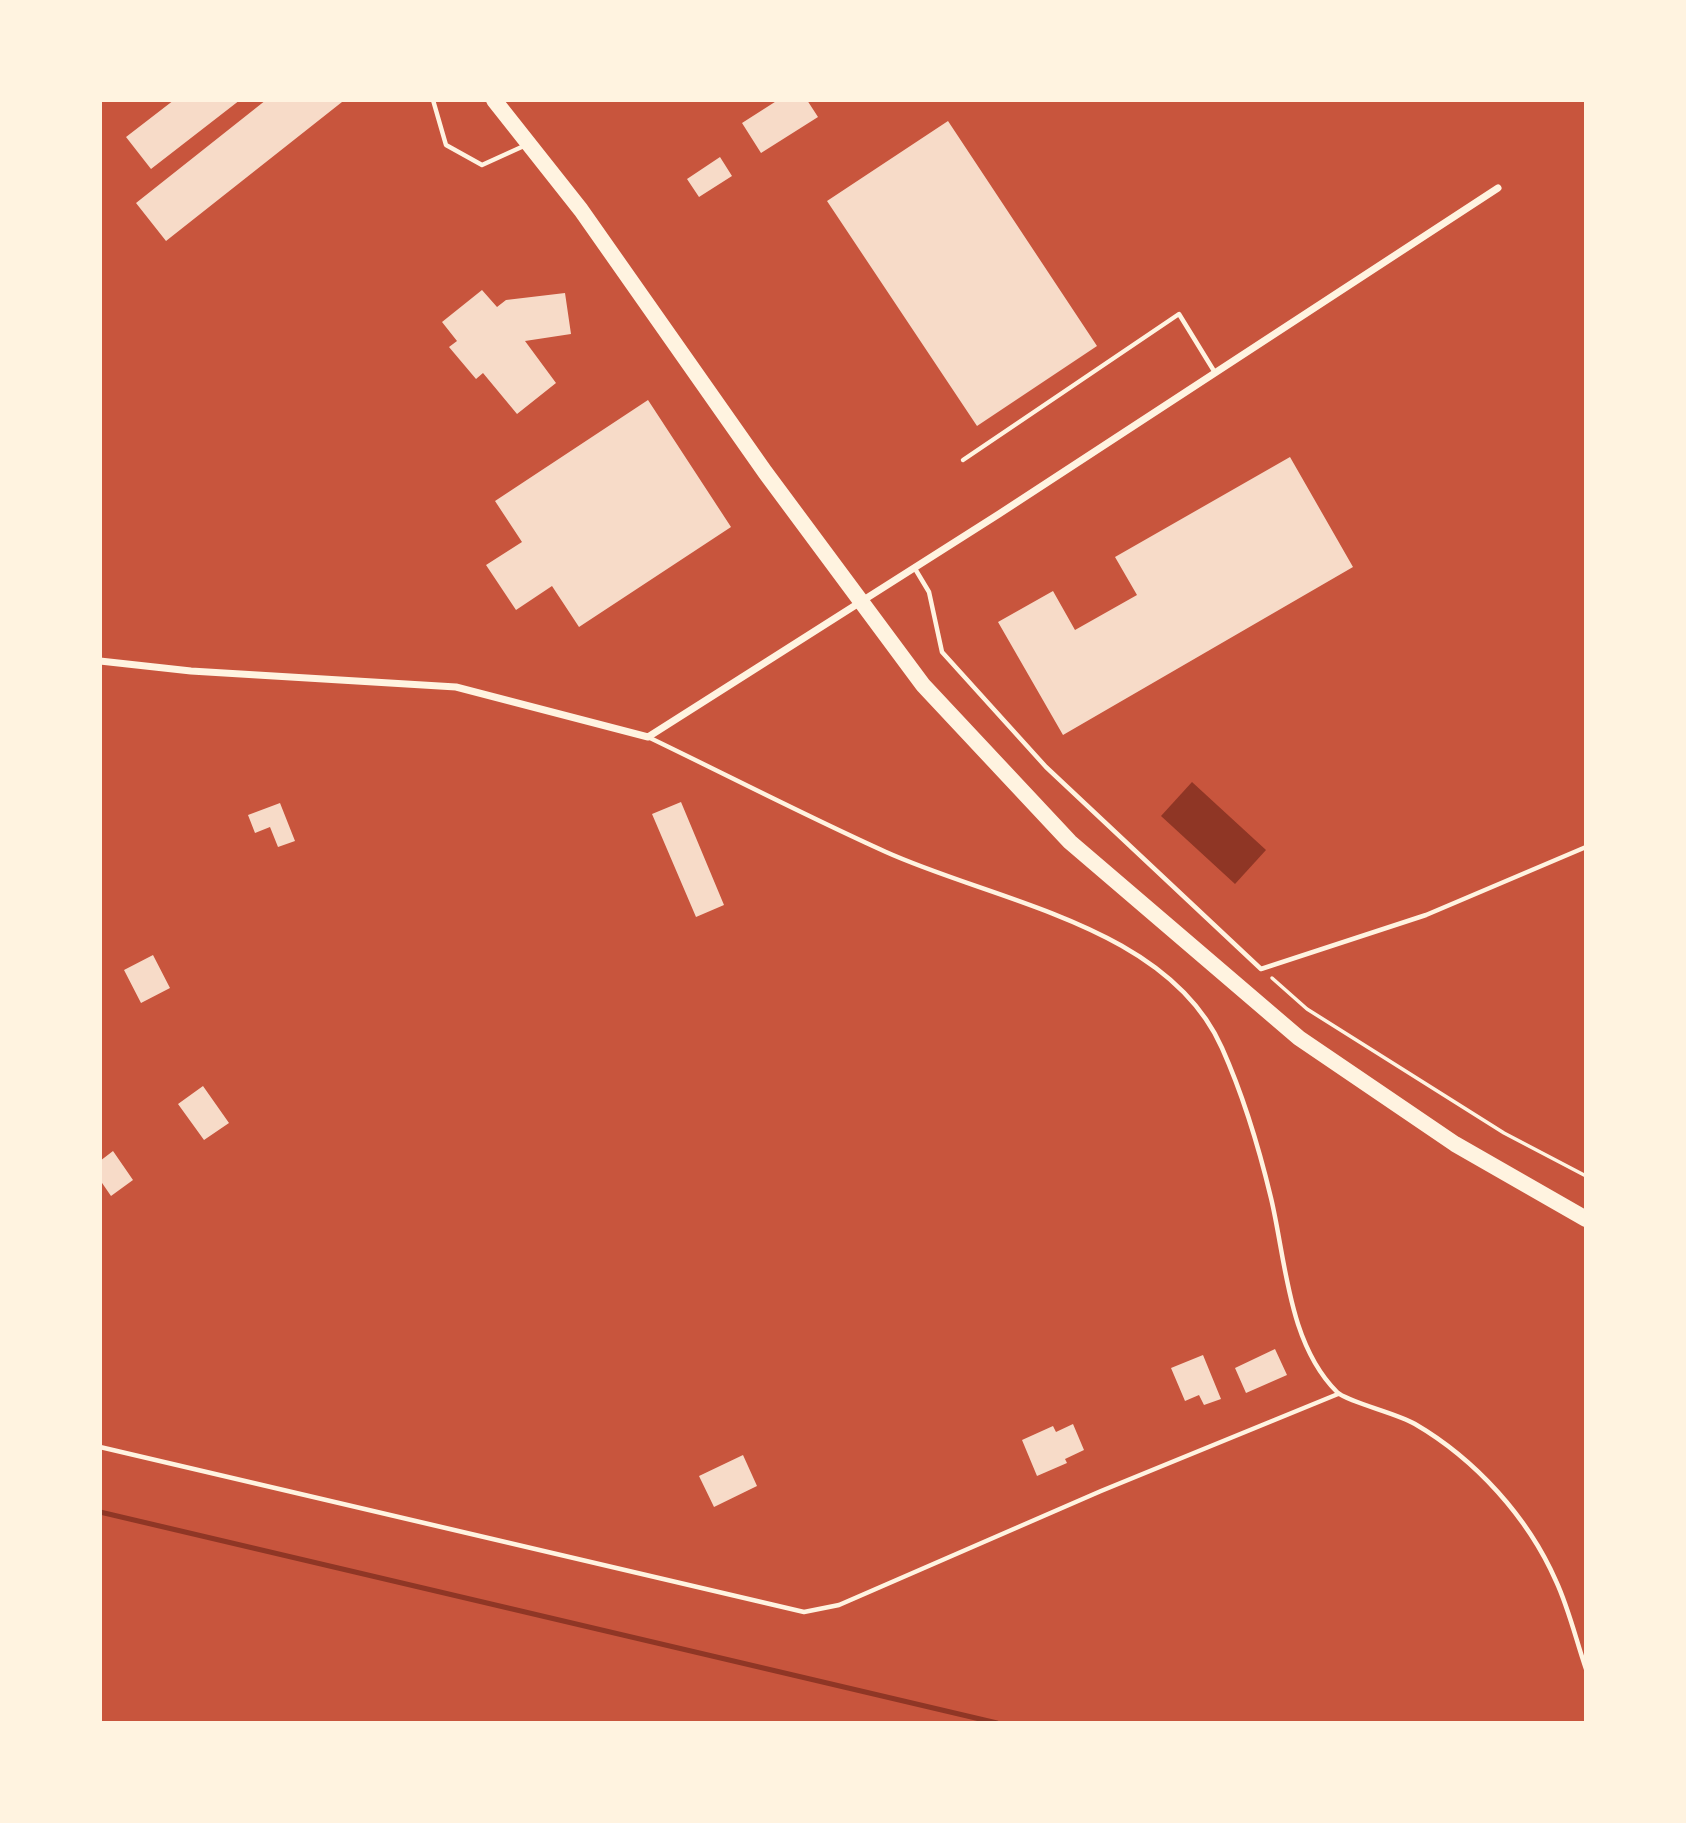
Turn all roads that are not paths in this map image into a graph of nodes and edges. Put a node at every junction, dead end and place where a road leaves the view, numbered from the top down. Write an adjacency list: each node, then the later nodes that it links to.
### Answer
1 (433, 100): 3 (lane)
2 (494, 100): 3 (main road)
3 (530, 144): 8 (main road)
4 (1498, 188): 5 (street)
5 (1214, 371): 6 (lane); 7 (street)
6 (963, 460)
7 (914, 566): 8 (street); 11 (lane)
8 (859, 601): 10 (street); 12 (main road)
9 (100, 661): 10 (street)
10 (648, 737): 13 (lane)
11 (1586, 847)
12 (1586, 1219)
13 (1338, 1394): 14 (lane); 15 (lane)
14 (100, 1447)
15 (1586, 1669)

